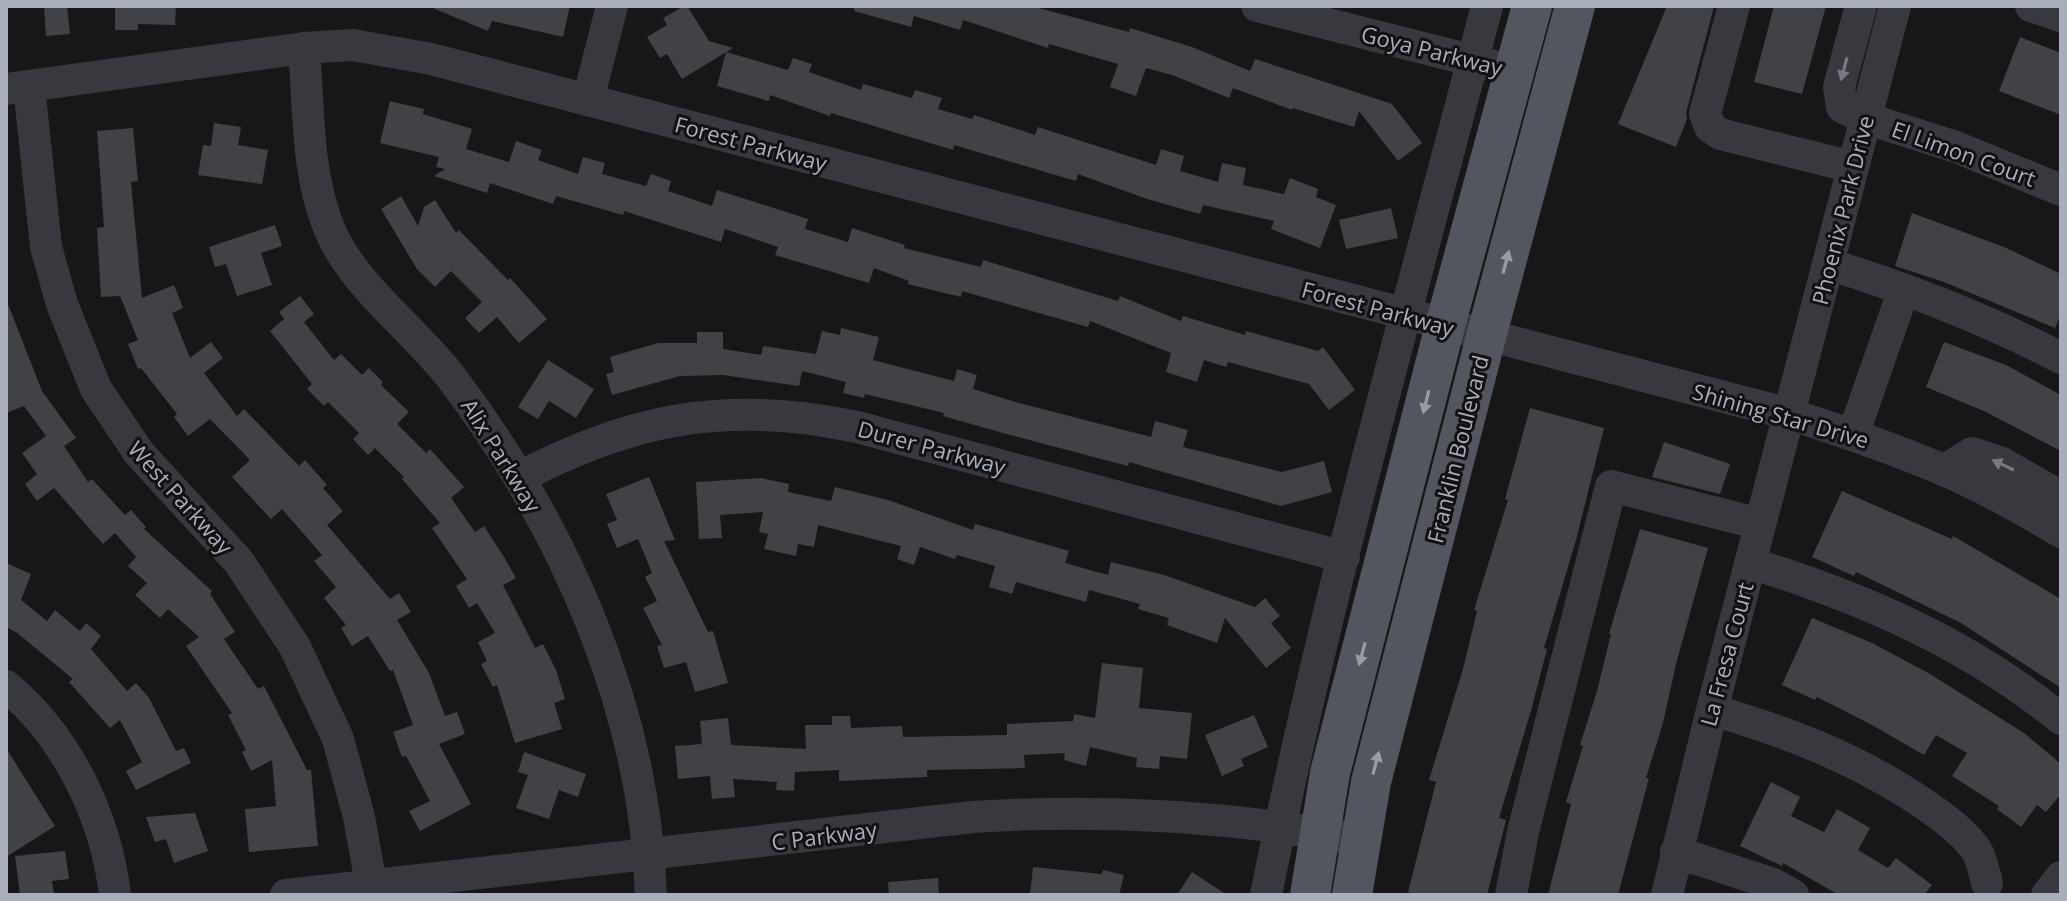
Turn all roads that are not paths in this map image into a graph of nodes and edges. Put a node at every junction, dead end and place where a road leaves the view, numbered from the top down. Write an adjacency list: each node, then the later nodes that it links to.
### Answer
1 (612, 6): 15 (street)
2 (1257, 6): 12 (street, Goya Parkway)
3 (1487, 6): 12 (street)
4 (1532, 6): 13 (main road, Franklin Boulevard)
5 (1575, 6): 23 (main road, Franklin Boulevard, one-way to 5)
6 (1734, 6): 17 (street)
7 (1861, 6): 16 (street, one-way to 16)
8 (1895, 6): 16 (street, Phoenix Park Drive)
9 (2031, 6): 10 (street)
10 (2061, 16)
11 (304, 48): 14 (street, Forest Parkway); 15 (street, Forest Parkway); 28 (street, Alix Parkway)
12 (1472, 60): 13 (street, Goya Parkway); 21 (street)
13 (1514, 71): 22 (main road, Franklin Boulevard)
14 (17, 88): 44 (street, West Parkway)
15 (588, 100): 21 (street, Forest Parkway)
16 (1865, 118): 17 (street, Phoenix Park Drive); 18 (street, El Limon Court)
17 (1853, 167): 19 (street, Phoenix Park Drive)
18 (2061, 190)
19 (1828, 264): 24 (street); 25 (street, Phoenix Park Drive)
20 (1897, 309): 26 (street)
21 (1406, 316): 22 (street, Forest Parkway); 32 (street)
22 (1445, 326): 23 (street, Forest Parkway); 38 (main road, Franklin Boulevard, one-way to 38)
23 (1486, 337): 25 (street, Shining Star Drive); 39 (main road, Franklin Boulevard, one-way to 23)
24 (2061, 358)
25 (1789, 414): 26 (street, Shining Star Drive); 30 (street, La Fresa Court)
26 (1853, 435): 27 (street, Shining Star Drive)
27 (1945, 470): 29 (street, one-way to 27); 31 (street, Shining Star Drive)
28 (520, 477): 32 (street, Durer Parkway); 41 (street, Alix Parkway)
29 (2061, 497)
30 (1760, 524): 33 (street, La Fresa Court); 51 (street)
31 (2061, 532)
32 (1344, 557): 37 (street)
33 (1750, 563): 35 (street, La Fresa Court); 36 (street)
34 (6, 686): 45 (street)
35 (1712, 710): 40 (street, La Fresa Court); 43 (street)
36 (2061, 719)
37 (1280, 828): 38 (street, C Parkway); 41 (street, C Parkway); 48 (street)
38 (1321, 833): 39 (street, C Parkway); 49 (main road, Franklin Boulevard)
39 (1362, 840): 50 (main road, Franklin Boulevard)
40 (1676, 852): 52 (street, La Fresa Court); 53 (street)
41 (649, 856): 44 (street, C Parkway); 47 (street, Alix Parkway)
42 (2061, 877): 54 (street)
43 (1987, 883)
44 (373, 891): 46 (street, C Parkway)
45 (115, 895)
46 (286, 895)
47 (651, 895)
48 (1266, 895)
49 (1310, 895)
50 (1352, 895)
51 (1511, 895)
52 (1667, 895)
53 (1793, 895)
54 (2047, 895)

